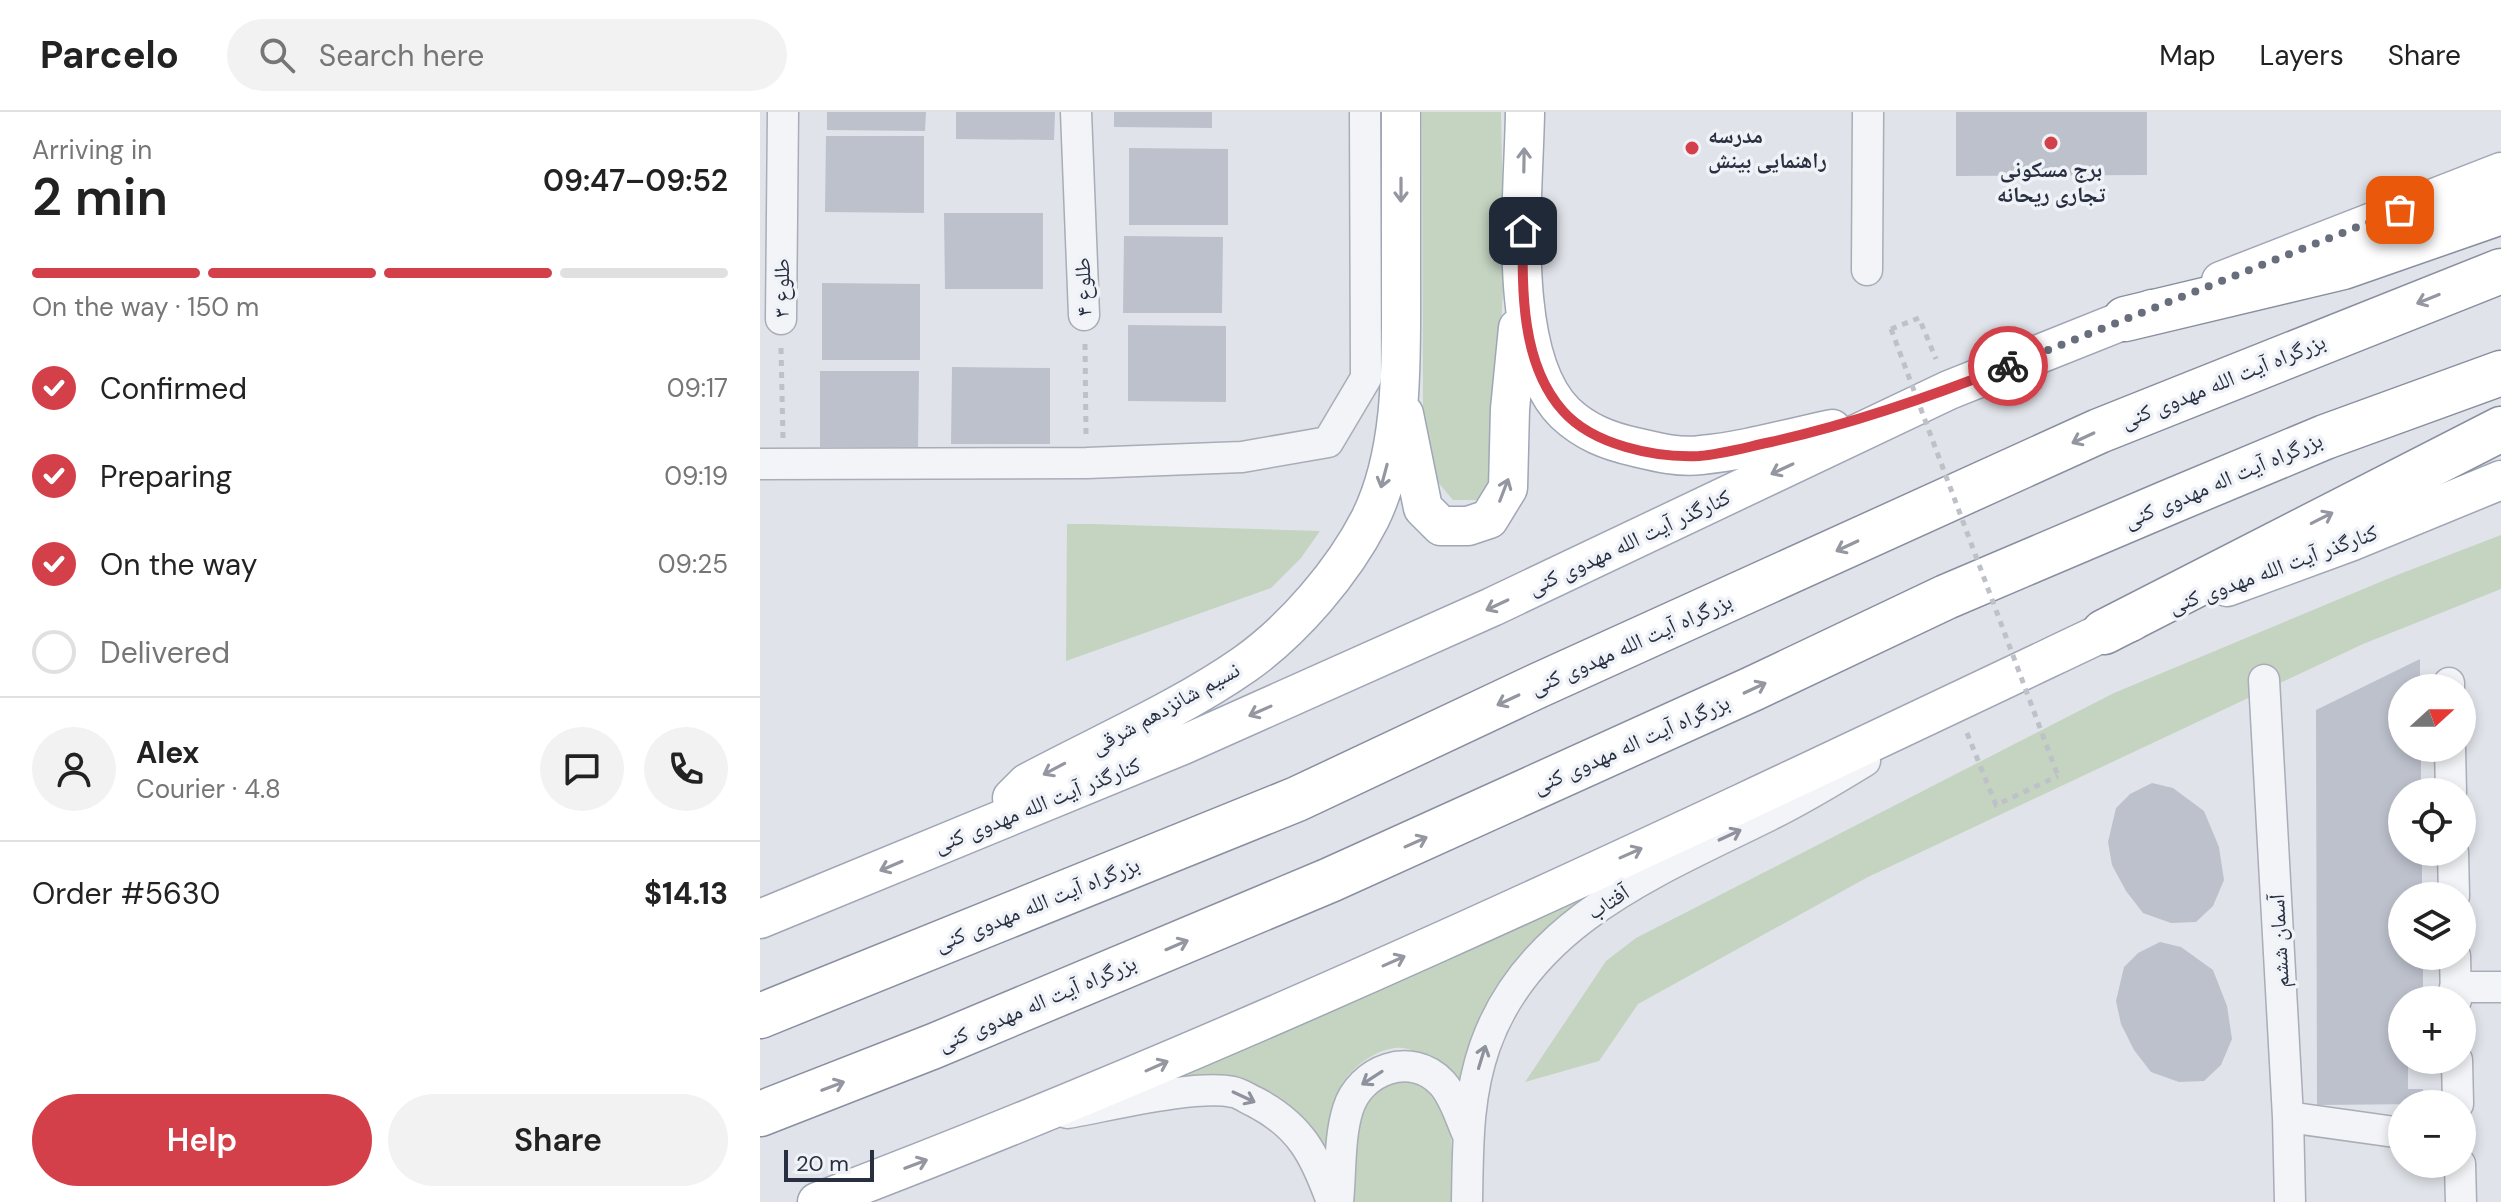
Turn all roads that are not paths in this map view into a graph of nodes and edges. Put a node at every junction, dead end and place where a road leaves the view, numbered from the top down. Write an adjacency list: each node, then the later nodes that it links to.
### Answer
1 (783, 112): 13 (street, طلوع ۳)
2 (1076, 112): 12 (street, طلوع ۴)
3 (1365, 112): 19 (street)
4 (1401, 112): 17 (main road, نسیم شانزدهم شرقی, one-way to 17)
5 (1525, 112): 11 (main road, one-way to 5)
6 (1868, 112): 9 (street)
7 (2501, 172): 14 (main road, کنارگذر آیت الله مهدوی کنی)
8 (2501, 212): 14 (highway)
9 (1867, 270)
10 (2501, 271): 28 (highway, بزرگراه آیت الله مهدوی کنی, one-way to 28)
11 (1522, 290): 16 (main road); 17 (main road, one-way to 11)
12 (1084, 315)
13 (781, 319)
14 (2125, 319): 16 (main road, کنارگذر آیت الله مهدوی کنی)
15 (2501, 373): 29 (highway, بزرگراه آیت اله مهدوی کنی, one-way to 15)
16 (1949, 390): 24 (main road, کنارگذر آیت الله مهدوی کنی, one-way to 24)
17 (1401, 400): 24 (main road, نسیم شانزدهم شرقی, one-way to 24)
18 (2501, 429): 21 (highway, one-way to 18)
19 (772, 464)
20 (2501, 480): 21 (main road, کنارگذر آیت الله مهدوی کنی)
21 (2104, 632): 23 (main road, کنارگذر آیت الله مهدوی کنی)
22 (2264, 680): 30 (street, آسمان ششم)
23 (1910, 724): 31 (main road, کنارگذر آیت الله مهدوی کنی, one-way to 23); 33 (street, آفتاب, one-way to 23)
24 (986, 824): 25 (main road, کنارگذر آیت الله مهدوی کنی, one-way to 25)
25 (760, 919)
26 (2501, 987): 27 (street)
27 (2476, 991)
28 (760, 1016)
29 (760, 1114)
30 (2288, 1117): 32 (street); 39 (street, آسمان ششم)
31 (1030, 1120): 35 (main road, کنارگذر آیت الله مهدوی کنی, one-way to 31); 36 (street, one-way to 36)
32 (2388, 1131)
33 (1467, 1133): 37 (street, one-way to 37); 38 (street, آفتاب)
34 (2460, 1178): 40 (street)
35 (817, 1202)
36 (1332, 1202)
37 (1338, 1202)
38 (1467, 1202)
39 (2290, 1202)
40 (2461, 1202)

